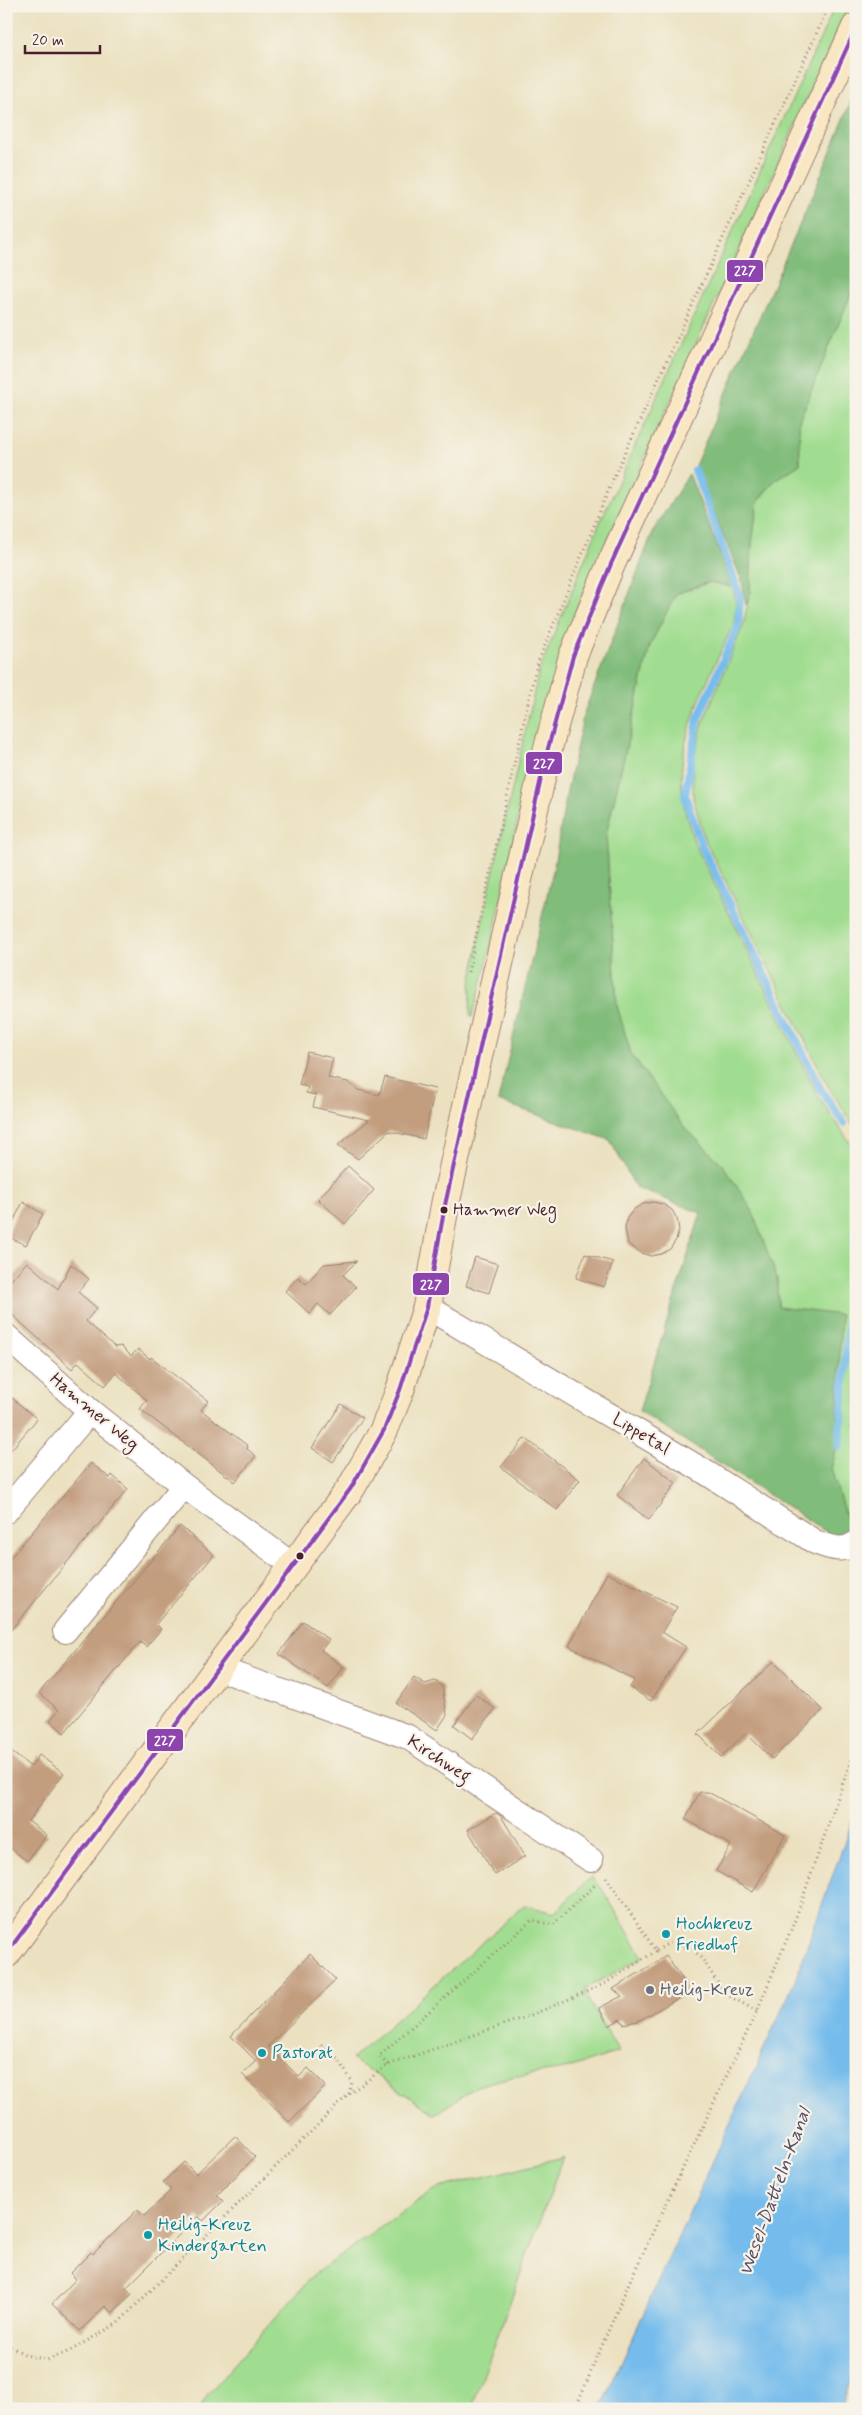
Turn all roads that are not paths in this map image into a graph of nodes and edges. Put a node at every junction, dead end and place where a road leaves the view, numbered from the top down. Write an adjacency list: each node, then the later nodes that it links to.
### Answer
1 (856, 27): 2 (main road)
2 (427, 1307): 7 (street, Lippetal); 8 (main road)
3 (6, 1336): 4 (street, Hammer Weg)
4 (90, 1411): 5 (street, Hammer Weg); 6 (street)
5 (184, 1486): 8 (street, Hammer Weg); 9 (street)
6 (6, 1511)
7 (856, 1542)
8 (294, 1566): 10 (main road)
9 (65, 1631)
10 (217, 1668): 11 (street, Kirchweg); 12 (main road)
11 (598, 1868)
12 (6, 1954)

